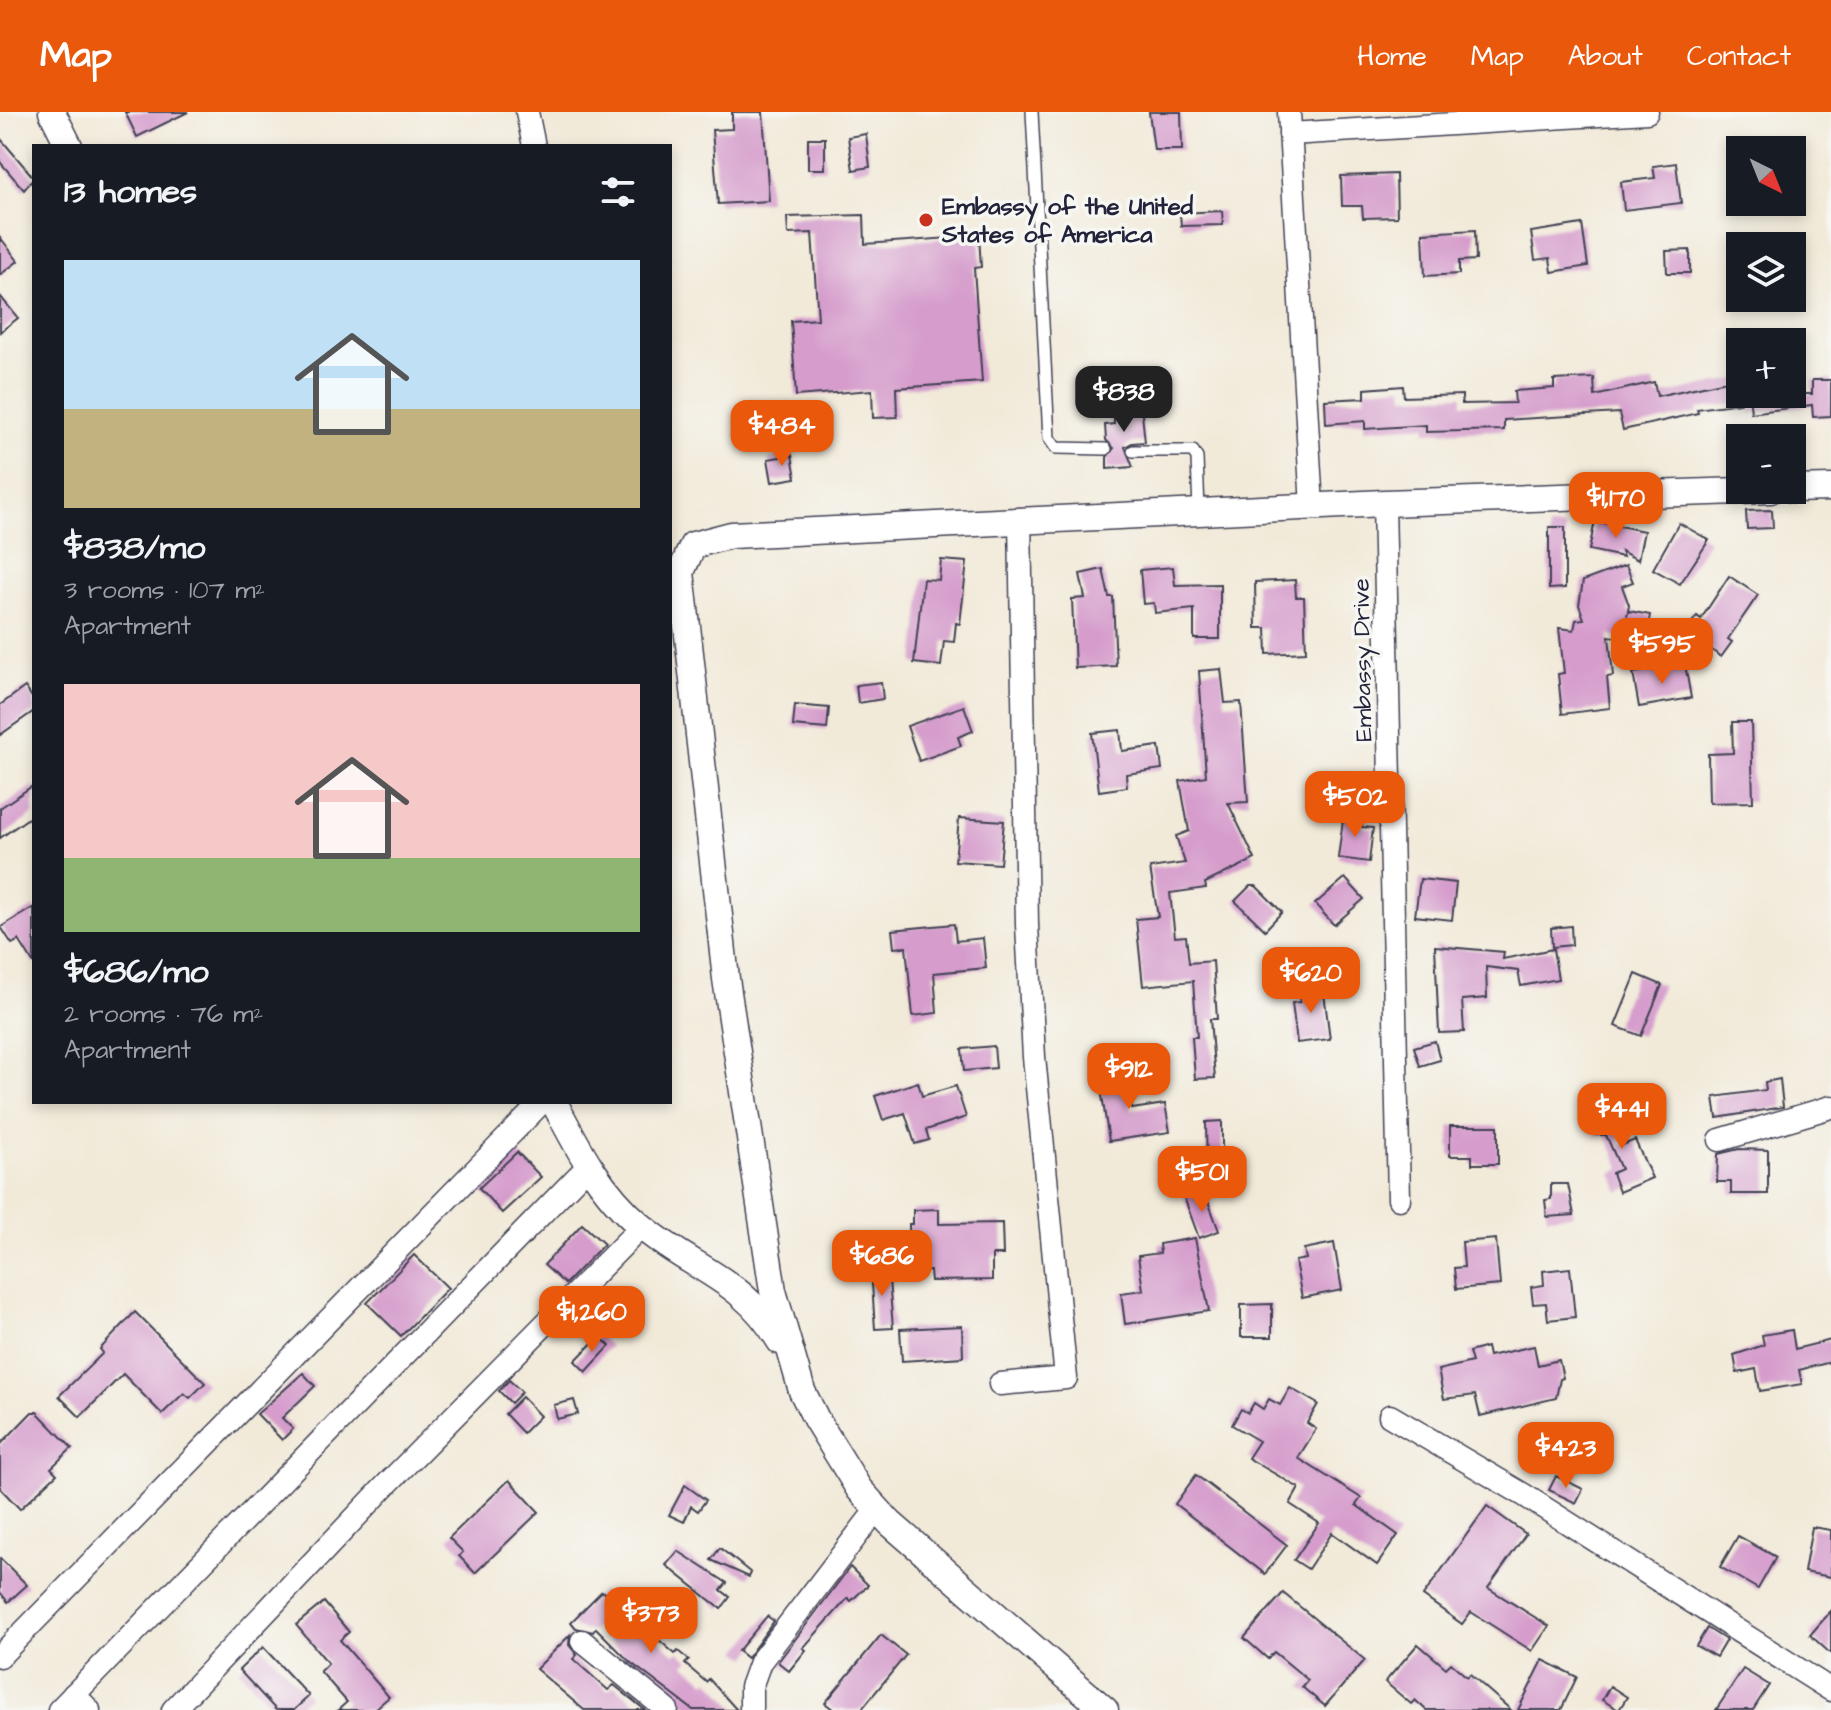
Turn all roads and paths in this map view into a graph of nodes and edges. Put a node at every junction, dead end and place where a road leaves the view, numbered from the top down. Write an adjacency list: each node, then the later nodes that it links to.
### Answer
1 (52, 112): 6 (street)
2 (527, 112): 7 (street)
3 (1032, 112): 8 (lane)
4 (1647, 112): 5 (street)
5 (1289, 123): 14 (street)
6 (68, 144)
7 (534, 144)
8 (1106, 449)
9 (1133, 451): 15 (lane)
10 (1831, 488): 11 (street)
11 (1806, 489)
12 (1726, 491): 13 (street)
13 (1384, 503): 14 (street); 23 (street, Embassy Drive)
14 (1312, 507): 15 (street)
15 (1199, 512): 16 (street)
16 (1020, 519): 17 (street); 28 (street)
17 (678, 608): 25 (street)
18 (540, 1104): 32 (street)
19 (555, 1104): 22 (street)
20 (1831, 1107): 21 (street)
21 (1720, 1140)
22 (589, 1165): 24 (street); 34 (street)
23 (1399, 1199)
24 (641, 1227): 26 (street); 35 (street)
25 (768, 1257): 26 (street); 27 (street)
26 (728, 1283): 27 (street)
27 (792, 1360): 30 (street)
28 (1000, 1384)
29 (1390, 1416): 33 (street)
30 (877, 1509): 37 (street); 38 (street)
31 (582, 1641): 36 (street)
32 (0, 1656)
33 (1831, 1690)
34 (74, 1705)
35 (173, 1710)
36 (667, 1710)
37 (751, 1710)
38 (1105, 1710)

